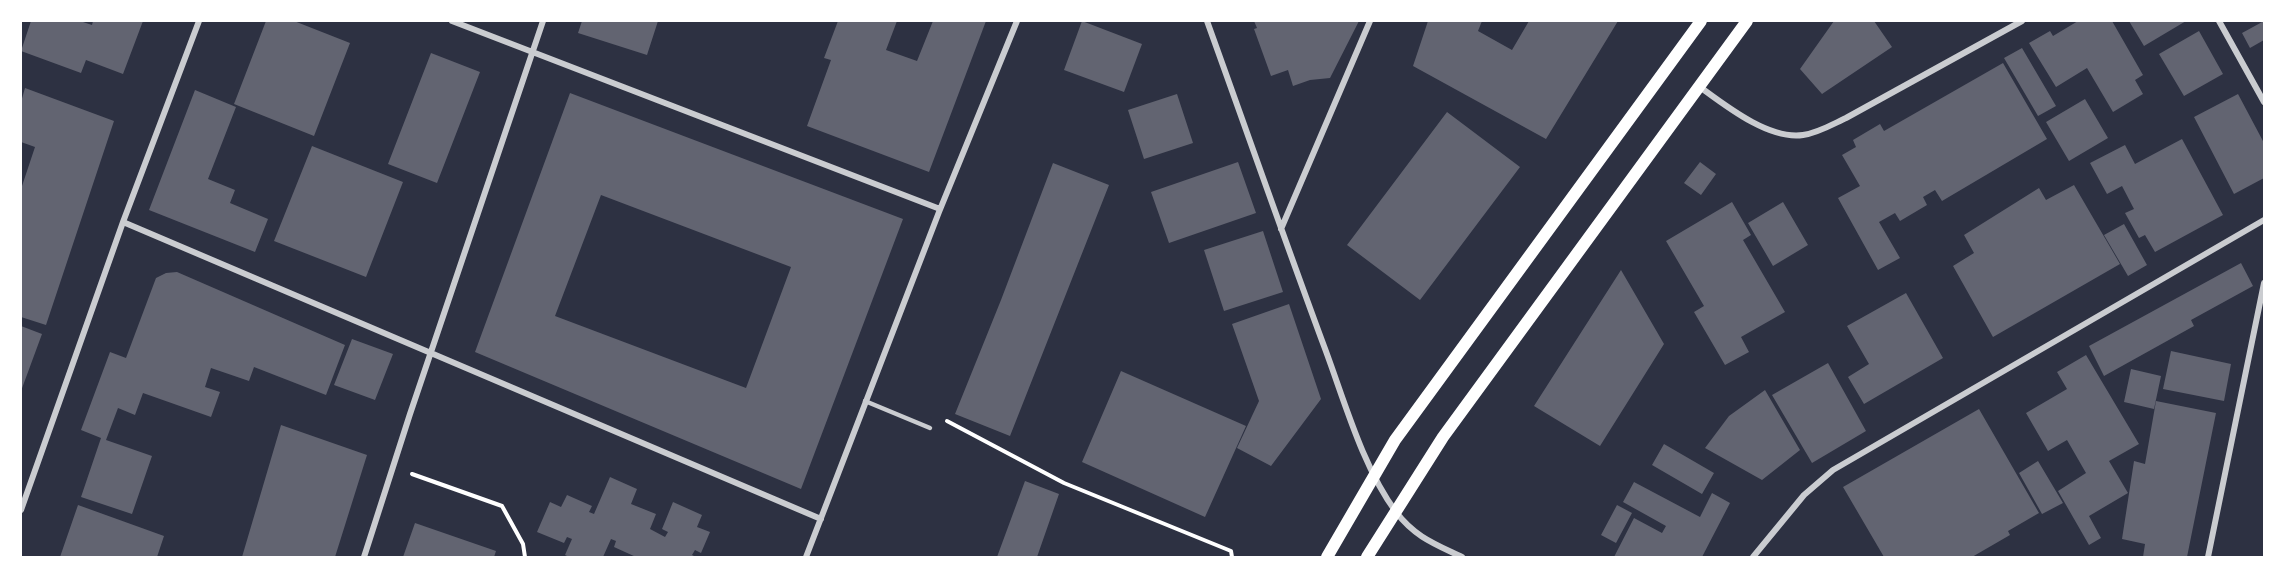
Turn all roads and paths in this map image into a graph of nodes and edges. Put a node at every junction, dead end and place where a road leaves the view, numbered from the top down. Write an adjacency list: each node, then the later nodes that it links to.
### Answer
1 (200, 21): 16 (street)
2 (452, 21): 11 (street)
3 (543, 21): 11 (street)
4 (1017, 21): 14 (street)
5 (1207, 21): 17 (street)
6 (1370, 21): 17 (street)
7 (1701, 21): 24 (main road)
8 (1747, 21): 12 (main road)
9 (2022, 21): 12 (street)
10 (2219, 21): 13 (street)
11 (532, 52): 14 (street); 19 (street)
12 (1700, 87): 26 (main road)
13 (2264, 102)
14 (940, 209): 20 (street)
15 (2264, 220): 35 (street)
16 (123, 222): 19 (street); 25 (street)
17 (1281, 229): 24 (street)
18 (2264, 283): 36 (street)
19 (431, 352): 27 (street); 28 (street)
20 (865, 401): 21 (lane); 27 (street)
21 (930, 428)
22 (977, 437): 31 (path)
23 (408, 473): 29 (path)
24 (1374, 475): 26 (street); 32 (main road)
25 (21, 510)
26 (1396, 511): 33 (main road); 34 (street)
27 (821, 519): 30 (street)
28 (364, 557)
29 (525, 557)
30 (806, 557)
31 (1232, 557)
32 (1327, 557)
33 (1367, 557)
34 (1462, 557)
35 (1753, 557)
36 (2208, 557)

